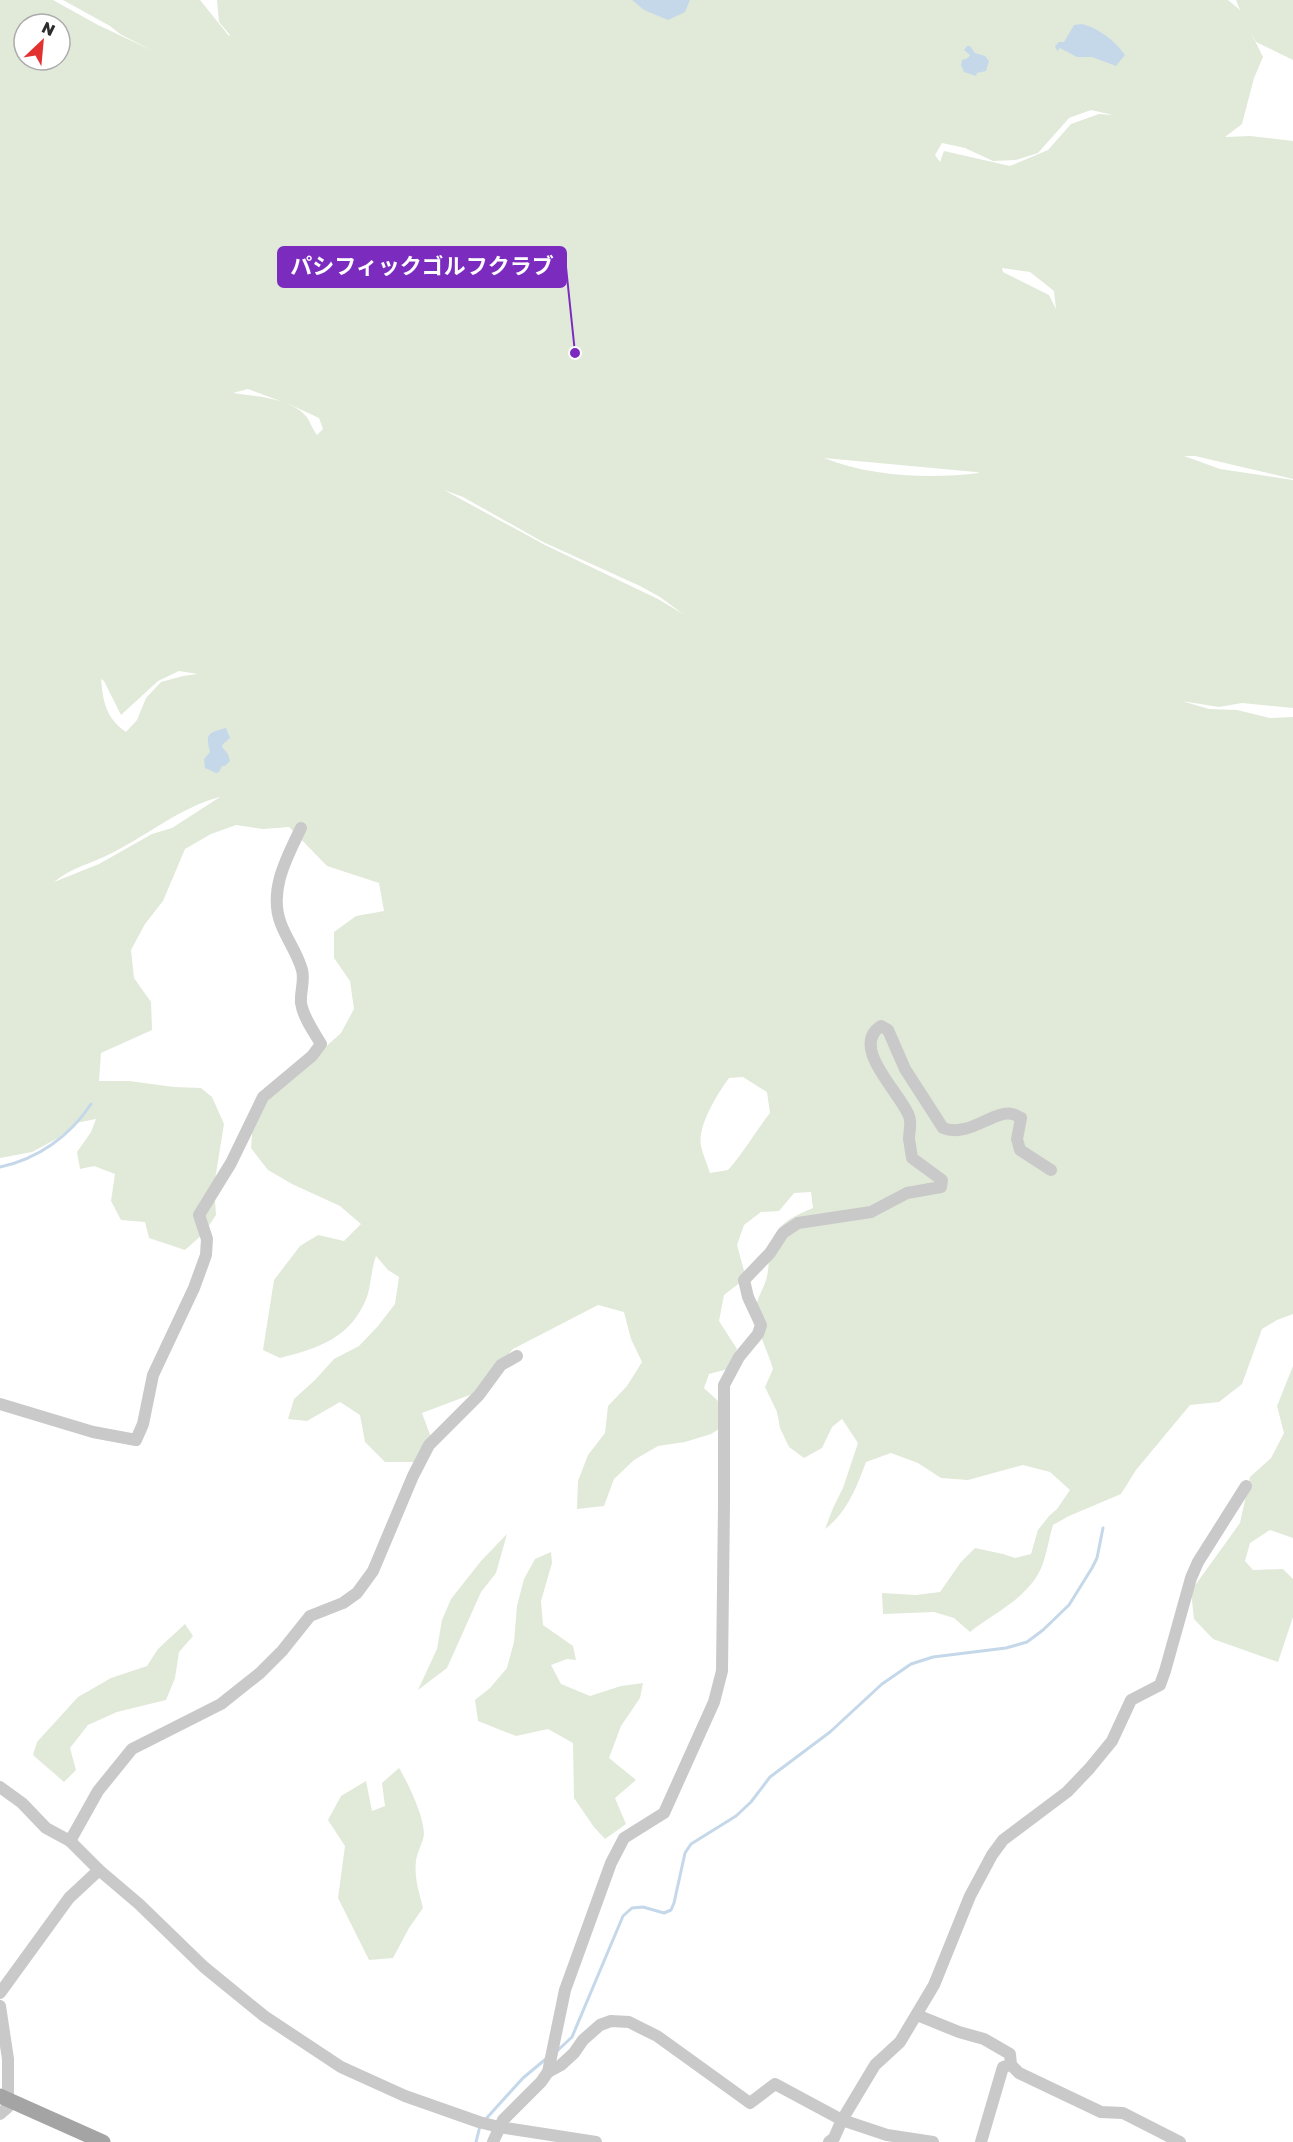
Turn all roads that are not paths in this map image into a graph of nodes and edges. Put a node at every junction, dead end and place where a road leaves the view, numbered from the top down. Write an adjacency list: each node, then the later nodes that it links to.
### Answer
1 (301, 828): 4 (street)
2 (1051, 1170): 13 (street)
3 (517, 1356): 7 (street)
4 (0, 1404)
5 (1246, 1486): 11 (street)
6 (0, 1787): 7 (street)
7 (70, 1840): 8 (street)
8 (99, 1870): 9 (street); 17 (street)
9 (0, 1993)
10 (0, 2006): 14 (street)
11 (917, 2015): 12 (street); 16 (street)
12 (1011, 2065): 23 (street); 24 (street)
13 (548, 2072): 16 (street); 17 (street)
14 (3, 2098): 15 (street); 18 (main road)
15 (0, 2114)
16 (842, 2120): 21 (street); 22 (street)
17 (499, 2127): 19 (street); 20 (street)
18 (103, 2142)
19 (493, 2142)
20 (596, 2142)
21 (829, 2142)
22 (933, 2142)
23 (981, 2142)
24 (1180, 2142)

